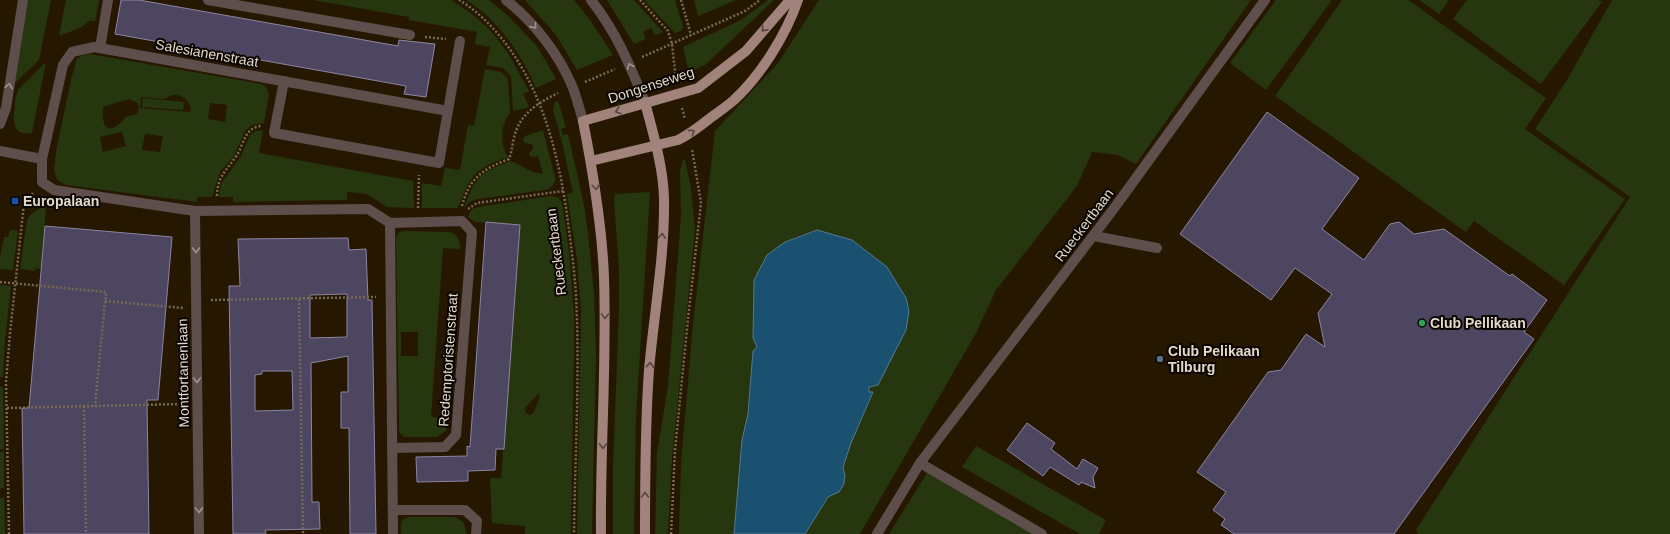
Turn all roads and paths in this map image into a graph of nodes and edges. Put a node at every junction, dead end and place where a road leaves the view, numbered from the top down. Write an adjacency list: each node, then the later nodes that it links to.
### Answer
1 (23, 0): 26 (street, one-way to 1)
2 (108, 0): 17 (street)
3 (208, 0): 13 (street)
4 (459, 0): 22 (path, Rueckertbaan)
5 (506, 0): 20 (street, one-way to 20)
6 (591, 0): 18 (street)
7 (640, 0): 16 (path)
8 (681, 0): 14 (path)
9 (760, 0): 14 (path, Dongenseweg)
10 (790, 0): 21 (main road, Dongenseweg, one-way to 21)
11 (798, 0): 28 (main road, one-way to 11)
12 (1264, 0): 41 (street, Rueckertbaan)
13 (410, 35): 15 (path)
14 (691, 35): 16 (path, Dongenseweg)
15 (460, 41): 24 (street)
16 (672, 44): 18 (path, Dongenseweg); 21 (path)
17 (100, 48): 19 (street, Salesianenstraat); 31 (street, Salesianenstraat)
18 (629, 63): 20 (path, Dongenseweg); 23 (street, one-way to 18)
19 (284, 81): 24 (street, Salesianenstraat); 27 (street)
20 (572, 87): 22 (path, Dongenseweg); 25 (street)
21 (679, 93): 23 (main road, Dongenseweg); 28 (path)
22 (539, 102): 35 (path, Rueckertbaan); 38 (path, Dongenseweg)
23 (645, 102): 25 (main road, Dongenseweg, one-way to 25); 29 (main road)
24 (448, 111): 32 (street)
25 (583, 121): 33 (main road)
26 (0, 124)
27 (275, 128): 32 (street); 36 (path)
28 (689, 135): 29 (main road); 65 (path)
29 (656, 145): 33 (main road); 64 (main road, one-way to 29)
30 (0, 151): 31 (street)
31 (42, 159): 34 (street, Salesianenstraat)
32 (421, 160): 40 (path)
33 (591, 161): 63 (main road, one-way to 63)
34 (42, 182): 37 (street); 44 (path)
35 (563, 191): 38 (path); 62 (path, Rueckertbaan)
36 (216, 210): 37 (street); 39 (street)
37 (195, 211): 48 (street, Montfortanenlaan, one-way to 48)
38 (462, 221): 40 (street); 53 (street, Redemptoristenstraat)
39 (390, 222): 40 (street); 45 (street)
40 (418, 222)
41 (1094, 236): 42 (street); 54 (street, Rueckertbaan)
42 (1157, 248)
43 (0, 282): 44 (path)
44 (15, 283): 47 (path); 52 (path)
45 (390, 297): 46 (path); 53 (street)
46 (299, 298): 48 (path); 59 (path)
47 (105, 301): 48 (path); 51 (path)
48 (196, 305): 49 (street, Montfortanenlaan, one-way to 49)
49 (197, 404): 51 (path); 58 (street, Montfortanenlaan, one-way to 58)
50 (84, 406): 51 (path); 52 (path); 57 (path)
51 (96, 406)
52 (7, 408): 56 (path)
53 (392, 448): 55 (street)
54 (920, 463): 66 (street, Rueckertbaan); 67 (street)
55 (393, 510): 60 (street); 61 (street)
56 (9, 534)
57 (86, 534)
58 (199, 534)
59 (303, 534)
60 (393, 534)
61 (476, 534)
62 (574, 534)
63 (601, 534)
64 (645, 534)
65 (671, 534)
66 (877, 534)
67 (1042, 534)

